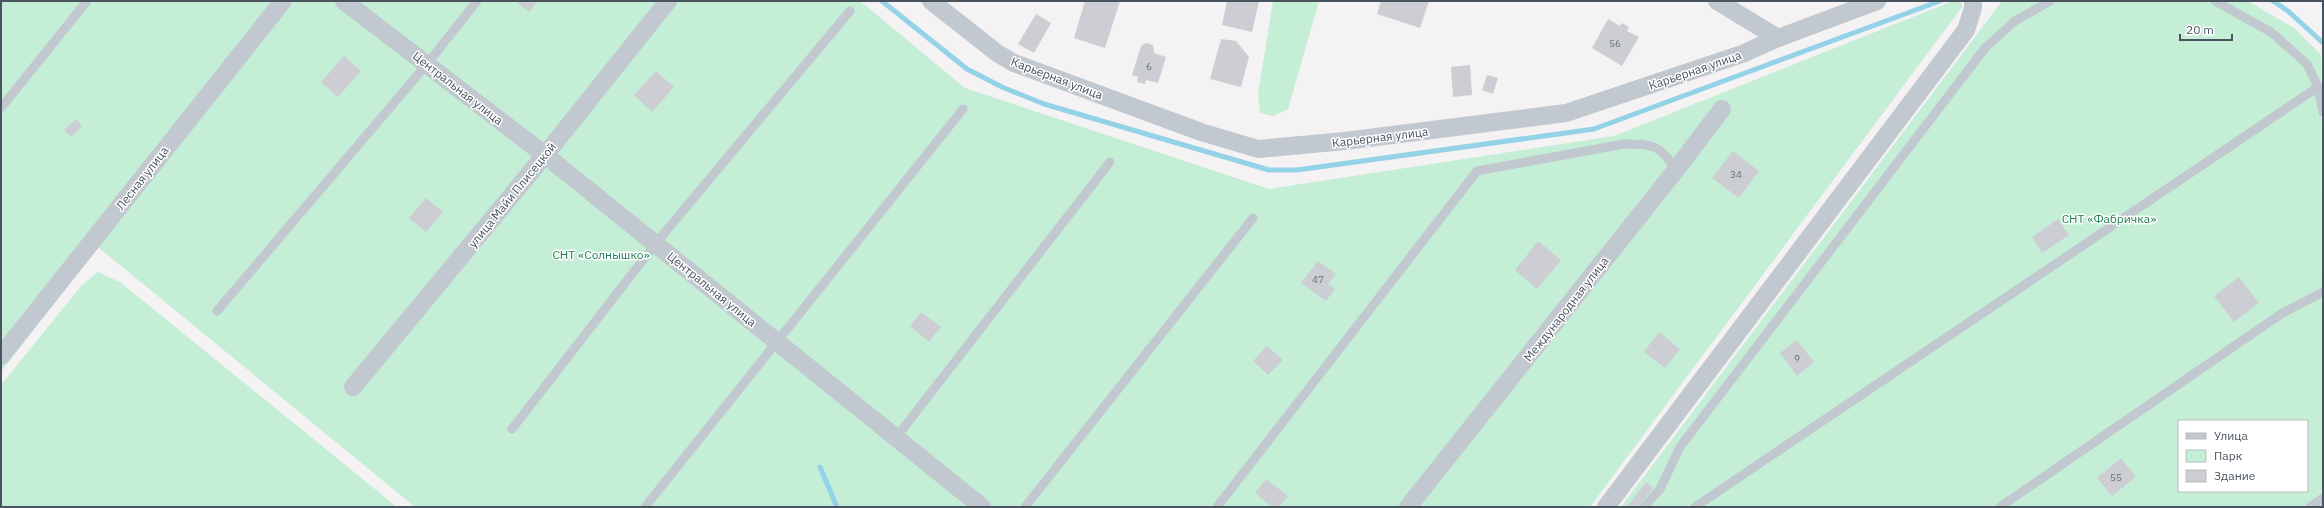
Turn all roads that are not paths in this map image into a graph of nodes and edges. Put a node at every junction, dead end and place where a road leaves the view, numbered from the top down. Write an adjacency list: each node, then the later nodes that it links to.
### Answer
1 (87, 1): 16 (lane)
2 (283, 1): 28 (street, Лесная улица)
3 (344, 1): 14 (street, Центральная улица)
4 (478, 1): 14 (lane)
5 (668, 1): 20 (street, улица Майи Плисецкой)
6 (931, 1): 13 (street, Карьерная улица)
7 (1717, 1): 13 (street)
8 (1877, 1): 13 (street, Карьерная улица)
9 (1973, 1): 33 (street)
10 (2050, 1): 39 (lane)
11 (2216, 1): 15 (lane)
12 (850, 11): 24 (lane)
13 (1778, 38)
14 (427, 64): 20 (street, Центральная улица); 26 (lane)
15 (2318, 87): 19 (lane); 40 (lane)
16 (1, 108)
17 (963, 109): 27 (lane)
18 (1722, 109): 22 (street, Международная улица)
19 (2323, 112)
20 (545, 155): 24 (street, Центральная улица); 29 (street, улица Майи Плисецкой)
21 (1110, 162): 31 (lane)
22 (1675, 171): 37 (lane); 38 (street, Международная улица)
23 (1253, 218): 36 (lane)
24 (656, 243): 27 (street, Центральная улица); 30 (lane)
25 (2323, 292): 41 (lane)
26 (217, 311)
27 (778, 342): 31 (street, Центральная улица); 34 (lane)
28 (1, 356)
29 (353, 387)
30 (512, 429)
31 (895, 439): 35 (street, Центральная улица)
32 (2323, 498): 42 (lane)
33 (1610, 505)
34 (645, 507)
35 (982, 507)
36 (1025, 507)
37 (1217, 507)
38 (1408, 507)
39 (1644, 507)
40 (1695, 507)
41 (2000, 507)
42 (2310, 507)

